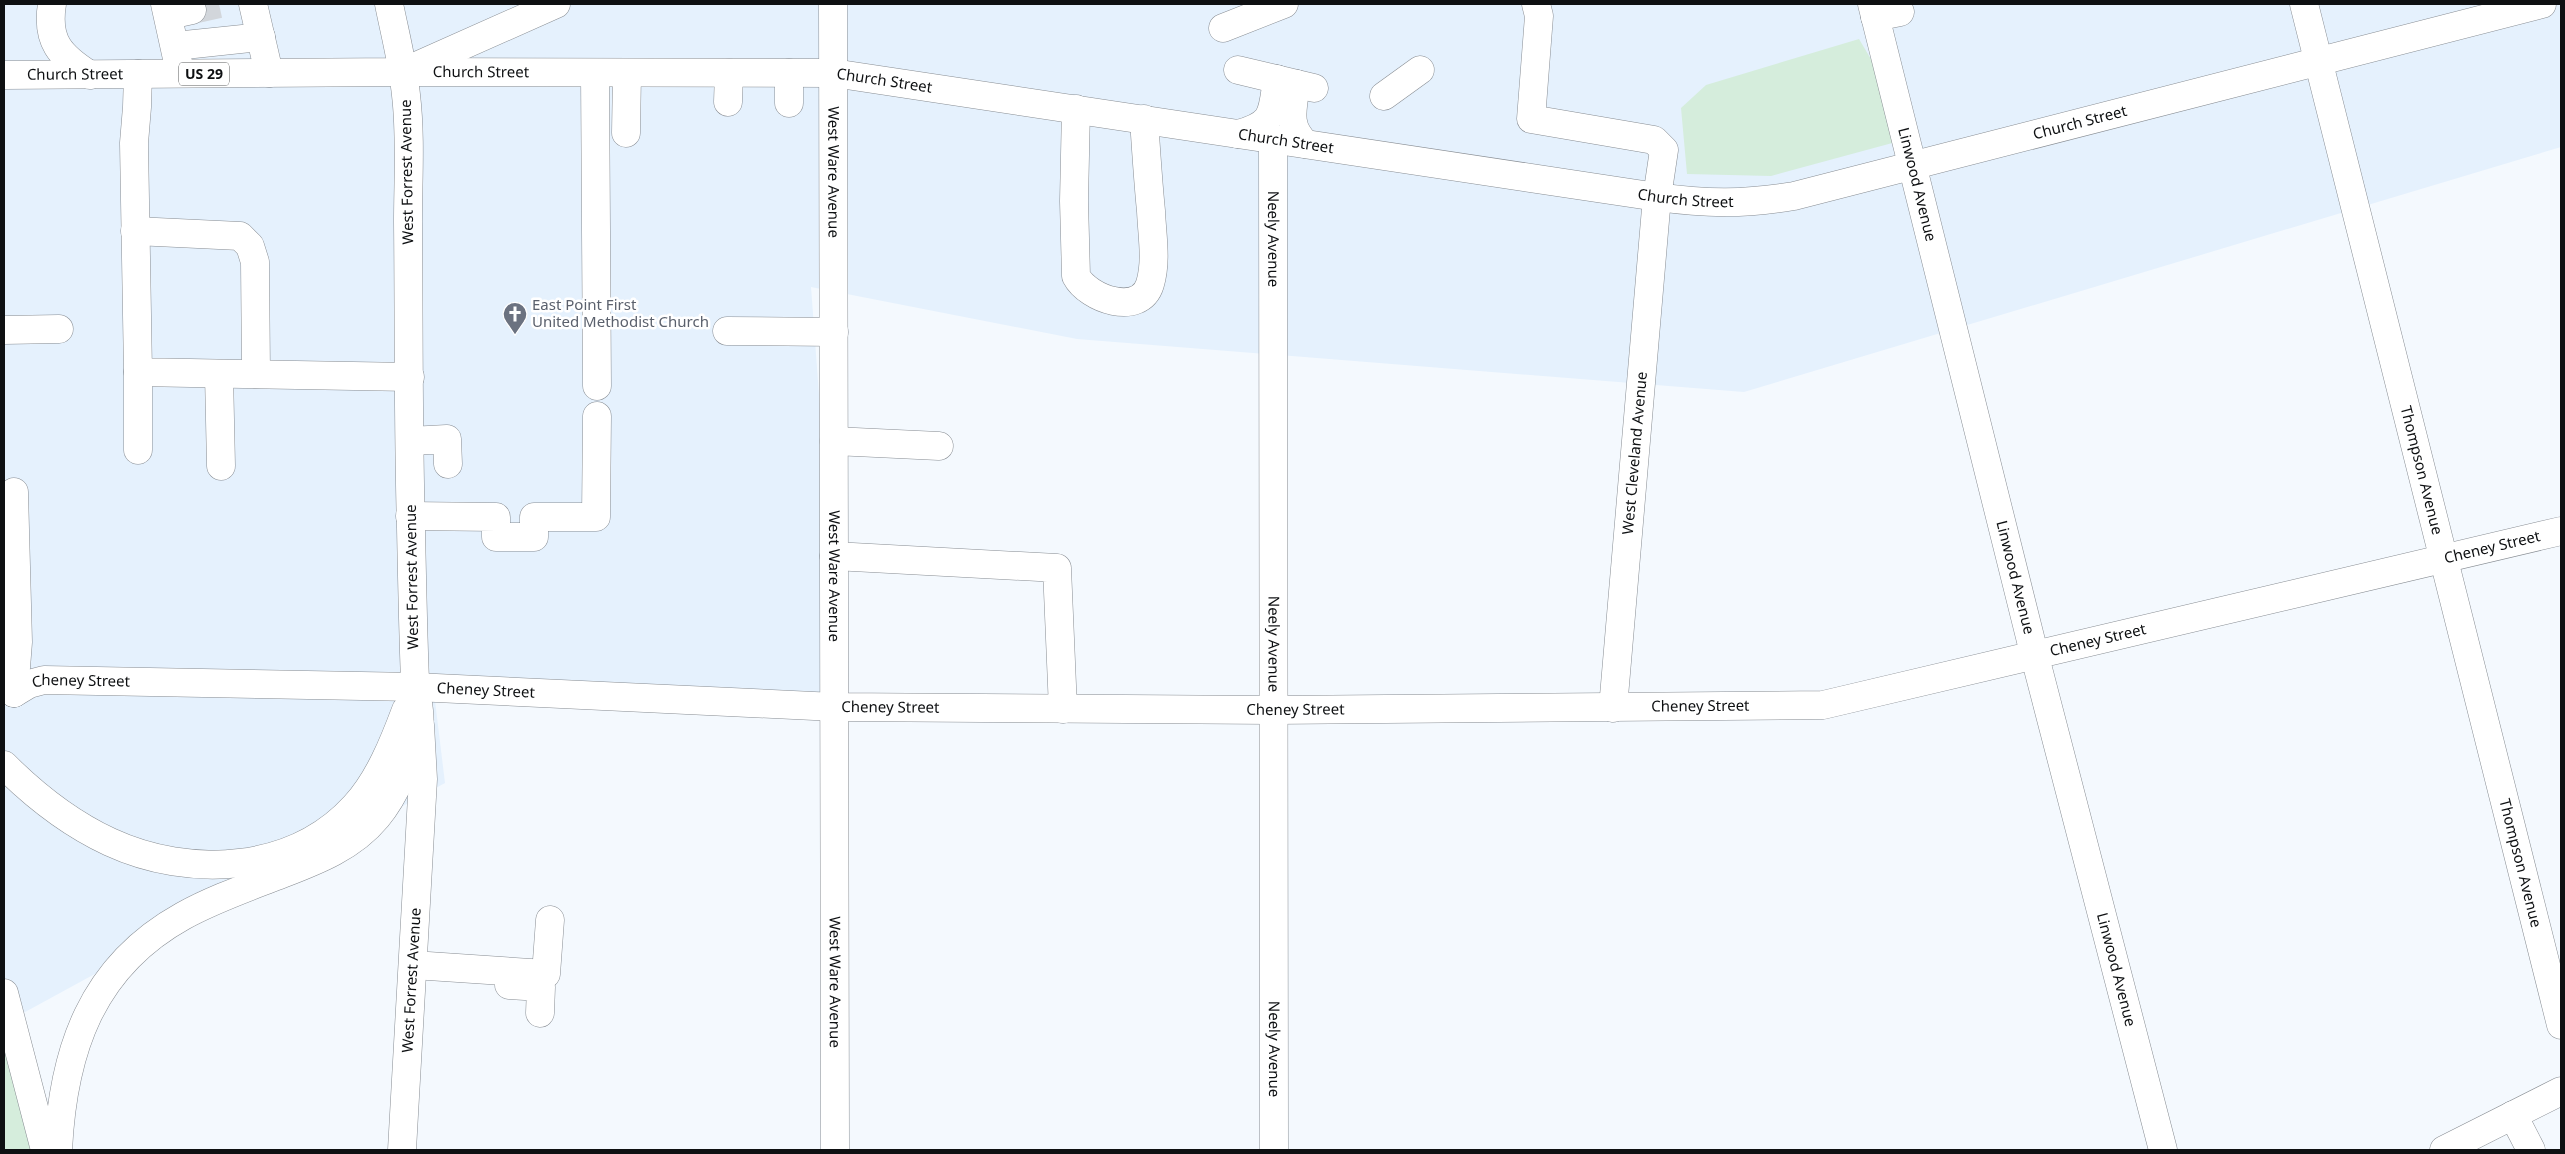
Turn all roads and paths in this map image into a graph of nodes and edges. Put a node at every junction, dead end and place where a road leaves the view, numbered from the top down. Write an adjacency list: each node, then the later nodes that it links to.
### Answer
1 (52, 4): 24 (street)
2 (253, 4): 13 (street)
3 (389, 4): 18 (street, West Forrest Avenue)
4 (556, 4): 18 (street, US 29)
5 (833, 4): 23 (street, West Ware Avenue)
6 (1284, 4): 12 (street)
7 (1536, 4): 40 (street, West Cleveland Avenue)
8 (2304, 4): 15 (street, Thompson Avenue)
9 (2542, 4): 15 (street, Church Street)
10 (175, 10): 14 (street)
11 (1883, 11): 39 (street, Linwood Avenue)
12 (1224, 28)
13 (261, 38): 14 (street); 26 (street)
14 (175, 46): 28 (street)
15 (2318, 61): 39 (street, Church Street); 62 (street, Thompson Avenue)
16 (1238, 70): 29 (street)
17 (1420, 70): 30 (street)
18 (404, 72): 19 (street, Church Street); 26 (street, Church Street / US 29); 49 (street, West Forrest Avenue)
19 (595, 73): 20 (street, Church Street); 50 (street)
20 (627, 73): 21 (street, Church Street); 35 (street)
21 (729, 73): 22 (street, Church Street); 31 (street)
22 (789, 73): 23 (street, Church Street); 32 (street)
23 (833, 73): 33 (street, Church Street); 45 (street, West Ware Avenue)
24 (90, 74): 25 (street, Church Street / US 29); 27 (street, Church Street / US 29)
25 (138, 74): 28 (street, Church Street / US 29); 41 (street)
26 (269, 74): 28 (street, Church Street / US 29)
27 (4, 75)
28 (180, 75)
29 (1296, 84): 36 (street); 38 (street)
30 (1384, 96)
31 (728, 102)
32 (789, 103)
33 (1076, 109): 34 (street, Church Street); 34 (street)
34 (1144, 119): 36 (street, Church Street)
35 (626, 133)
36 (1238, 134): 37 (street, Church Street)
37 (1273, 139): 38 (street, Church Street); 68 (street, Neely Avenue)
38 (1306, 144): 40 (street, Church Street)
39 (1911, 166): 40 (street, Church Street); 63 (street, Linwood Avenue)
40 (1657, 197): 66 (street, West Cleveland Avenue)
41 (135, 231): 46 (street); 48 (street)
42 (59, 329): 43 (street)
43 (4, 330)
44 (727, 331): 45 (street)
45 (834, 332): 53 (street, West Ware Avenue)
46 (138, 372): 47 (street); 55 (street)
47 (219, 374): 48 (street); 57 (street)
48 (256, 374): 49 (street)
49 (410, 377): 52 (street, West Forrest Avenue)
50 (597, 386)
51 (597, 416): 59 (street)
52 (410, 441): 56 (street); 59 (street, West Forrest Avenue)
53 (834, 441): 54 (street); 61 (street, West Ware Avenue)
54 (939, 446)
55 (138, 450)
56 (448, 464)
57 (221, 466)
58 (14, 492): 64 (street, Cheney Street)
59 (410, 516): 64 (street, West Forrest Avenue)
60 (2561, 531): 62 (street, Cheney Street)
61 (834, 556): 65 (street, West Ware Avenue); 67 (street)
62 (2444, 560): 63 (street, Cheney Street); 75 (street, Thompson Avenue)
63 (2035, 657): 66 (street, Cheney Street); 83 (street, Linwood Avenue)
64 (415, 687): 65 (street, Cheney Street); 69 (street, West Forrest Avenue); 70 (street)
65 (834, 707): 67 (street, Cheney Street); 81 (street, West Ware Avenue)
66 (1612, 708): 68 (street, Cheney Street)
67 (1063, 709): 68 (street, Cheney Street)
68 (1274, 710): 82 (street, Neely Avenue)
69 (420, 723): 72 (street, West Forrest Avenue); 79 (street)
70 (4, 764)
71 (550, 920): 72 (street)
72 (413, 972): 74 (street); 80 (street, West Forrest Avenue)
73 (4, 993): 78 (street)
74 (540, 1013)
75 (2561, 1025)
76 (2561, 1091): 77 (street)
77 (2513, 1115): 84 (street); 85 (street)
78 (44, 1150)
79 (58, 1150)
80 (402, 1150)
81 (835, 1150)
82 (1274, 1150)
83 (2163, 1150)
84 (2444, 1150)
85 (2531, 1150)

